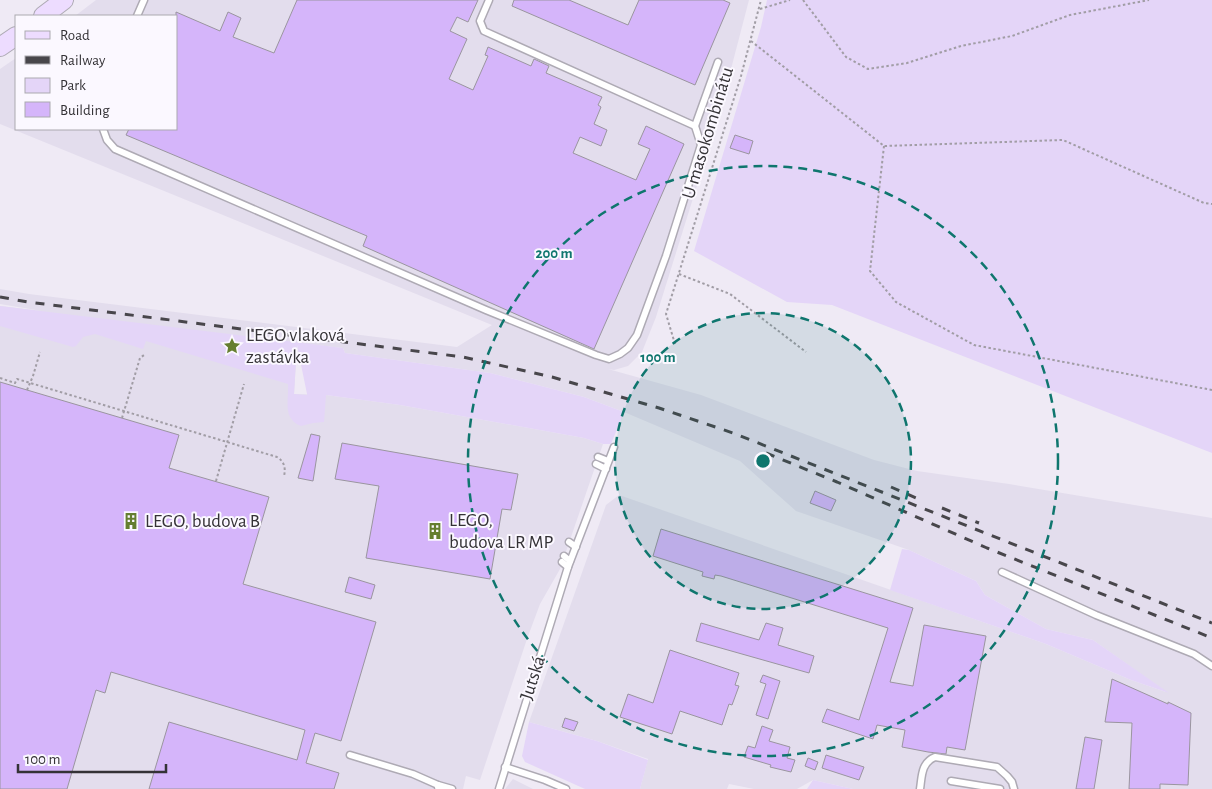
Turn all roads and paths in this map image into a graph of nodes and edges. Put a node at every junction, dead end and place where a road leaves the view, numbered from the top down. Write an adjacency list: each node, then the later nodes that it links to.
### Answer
1 (64, 0): 9 (street)
2 (144, 0): 10 (lane)
3 (489, 0): 15 (lane)
4 (761, 0): 8 (path, U masokombinátu)
5 (790, 0): 8 (path)
6 (803, 0): 7 (path)
7 (1149, 0)
8 (760, 9): 12 (path, U masokombinátu)
9 (49, 15)
10 (137, 15)
11 (15, 37): 13 (street)
12 (751, 41): 17 (path); 19 (path, U masokombinátu)
13 (0, 47)
14 (718, 62): 15 (lane)
15 (695, 126): 16 (lane)
16 (103, 130)
17 (884, 146): 18 (path); 28 (path)
18 (1212, 204)
19 (679, 274): 20 (path, U masokombinátu); 22 (path)
20 (675, 344)
21 (40, 352): 25 (path)
22 (806, 352)
23 (144, 355): 29 (path)
24 (0, 378): 25 (path)
25 (31, 383): 27 (path); 29 (path)
26 (244, 384): 31 (path)
27 (27, 390)
28 (1212, 390)
29 (124, 411): 30 (path); 31 (path)
30 (122, 418)
31 (226, 441): 35 (path); 36 (path)
32 (614, 447): 33 (lane, Jutská)
33 (608, 461): 34 (lane, Jutská); 34 (lane)
34 (606, 468): 38 (lane, Jutská)
35 (284, 476)
36 (216, 481)
37 (569, 542): 38 (lane)
38 (576, 547): 40 (lane, Jutská)
39 (563, 559): 40 (lane)
40 (569, 564): 44 (lane, Jutská)
41 (1002, 572): 42 (lane)
42 (1212, 666)
43 (350, 755): 46 (lane)
44 (505, 767): 48 (lane, Jutská); 49 (lane)
45 (951, 781): 51 (lane)
46 (438, 787): 47 (lane)
47 (452, 789)
48 (499, 789)
49 (566, 789)
50 (920, 789): 52 (lane)
51 (1000, 789)
52 (1014, 789)

